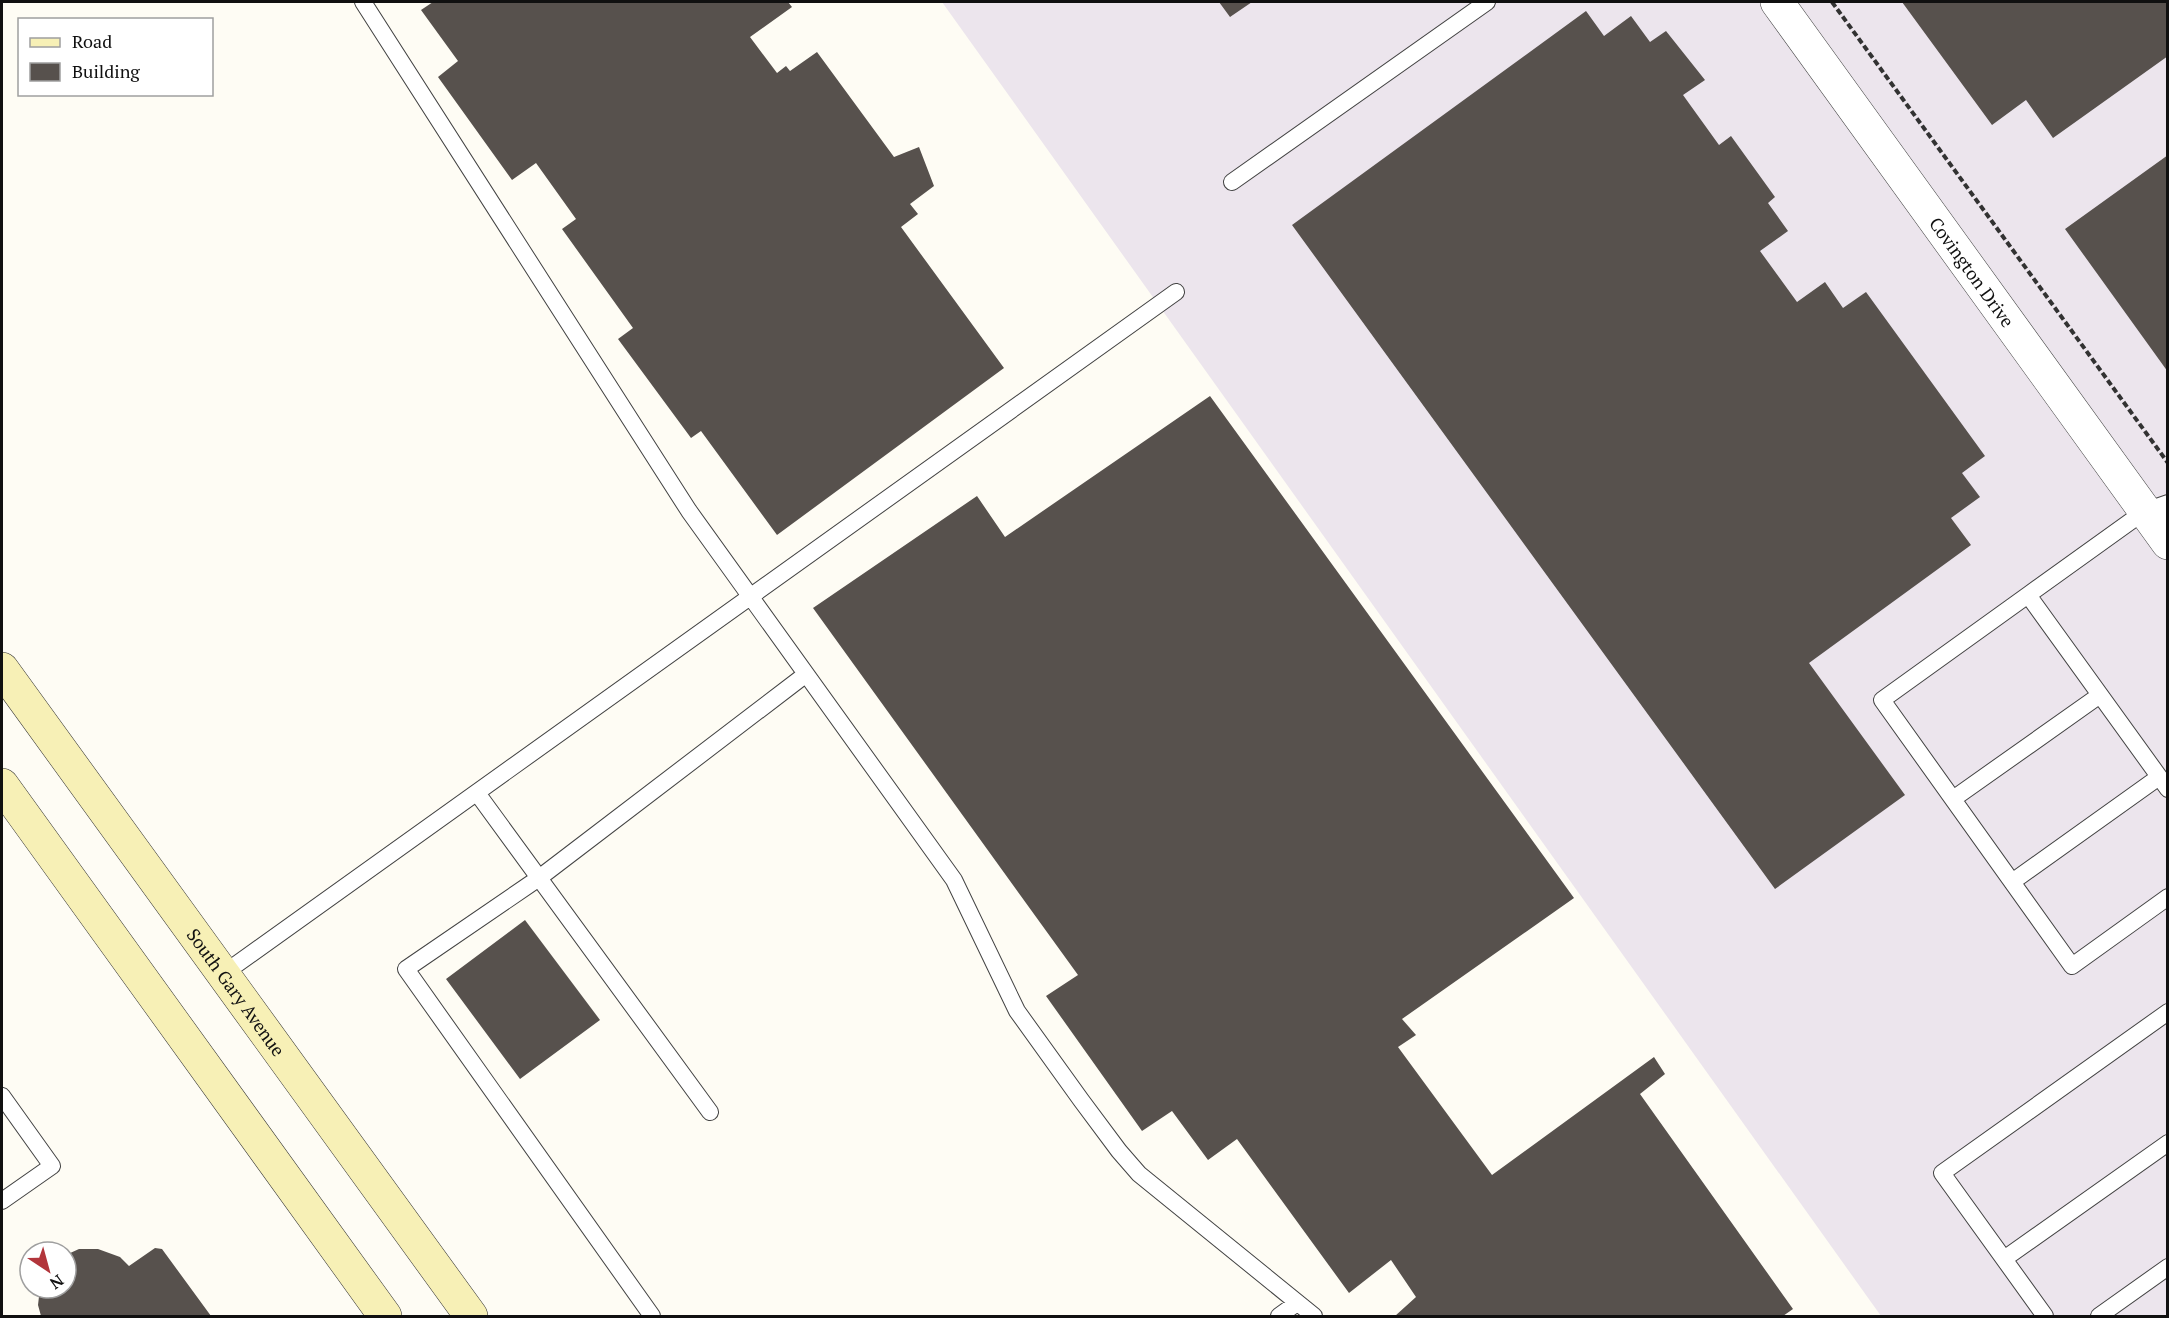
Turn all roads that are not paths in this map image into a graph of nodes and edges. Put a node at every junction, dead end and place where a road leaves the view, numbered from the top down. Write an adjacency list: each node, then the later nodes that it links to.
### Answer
1 (363, 2): 9 (lane)
2 (1488, 2): 4 (lane)
3 (1778, 2): 6 (street, Covington Drive)
4 (1232, 182)
5 (1176, 292): 9 (lane)
6 (2156, 507): 7 (street, Covington Drive); 8 (lane)
7 (2168, 543)
8 (2028, 595): 12 (lane); 16 (lane)
9 (749, 598): 11 (lane); 15 (lane)
10 (2, 669): 20 (main road, South Gary Avenue)
11 (805, 675): 17 (lane); 28 (lane)
12 (2100, 694): 13 (lane); 16 (lane)
13 (2163, 783): 18 (lane)
14 (2, 785): 29 (main road)
15 (477, 793): 17 (lane); 20 (lane)
16 (1953, 800): 18 (lane)
17 (539, 878): 23 (lane); 31 (lane)
18 (2012, 882): 19 (lane)
19 (2168, 897)
20 (223, 974): 30 (main road, South Gary Avenue)
21 (2168, 1012): 26 (lane)
22 (2, 1096): 25 (lane)
23 (710, 1112)
24 (2168, 1143): 26 (lane)
25 (2, 1201)
26 (2004, 1259): 34 (lane)
27 (2168, 1267): 35 (lane)
28 (1297, 1304): 32 (lane); 33 (lane)
29 (385, 1317)
30 (471, 1317)
31 (652, 1317)
32 (1279, 1317)
33 (1314, 1317)
34 (2045, 1317)
35 (2099, 1317)

